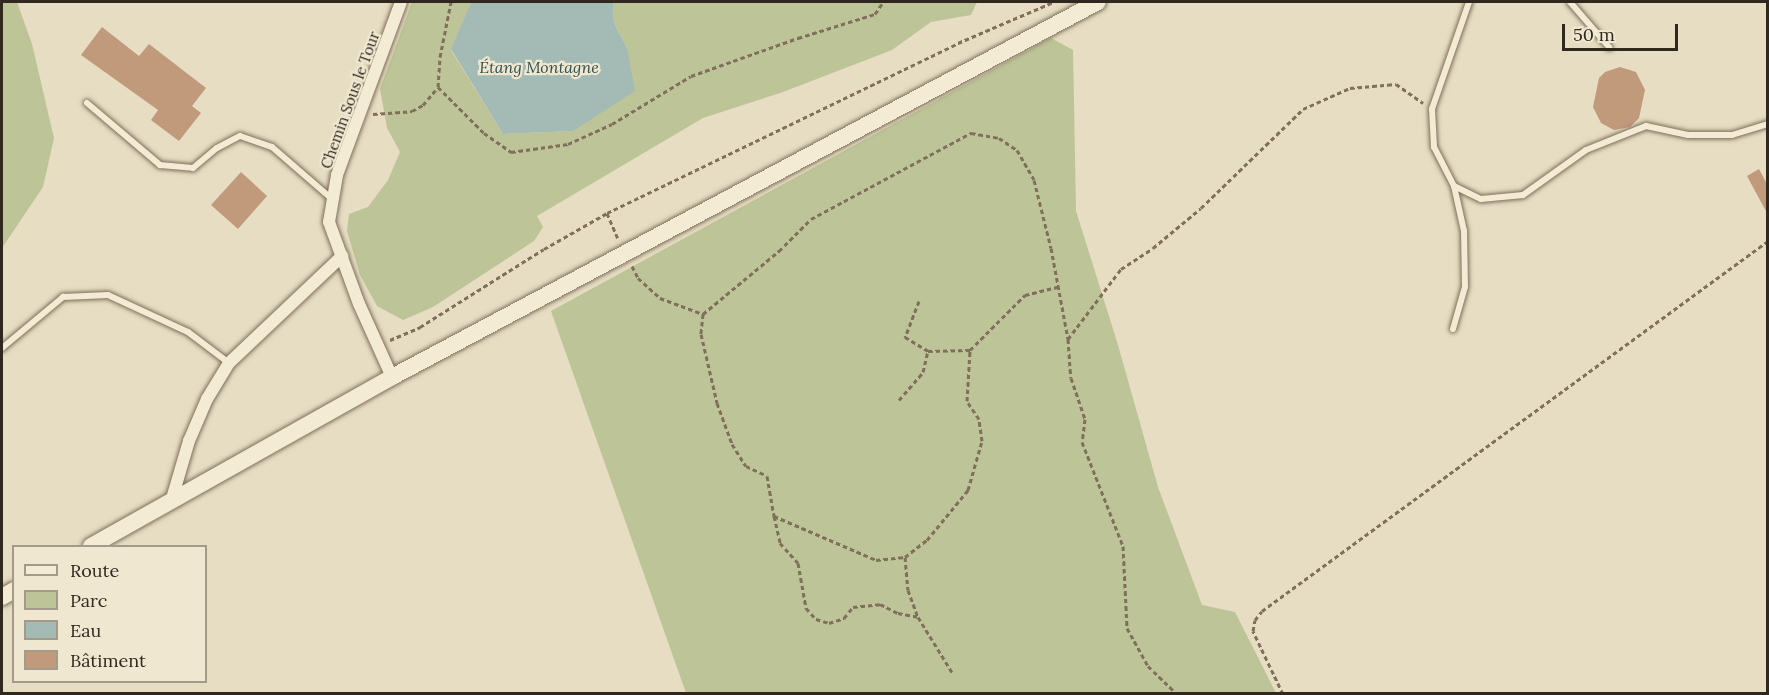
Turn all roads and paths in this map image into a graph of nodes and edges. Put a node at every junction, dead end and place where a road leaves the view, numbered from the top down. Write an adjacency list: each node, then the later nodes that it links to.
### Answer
1 (401, 2): 12 (street, Chemin Sous le Tour)
2 (450, 2): 9 (path)
3 (883, 2): 9 (path)
4 (1053, 2): 16 (path)
5 (1469, 2): 11 (lane)
6 (1570, 2): 8 (lane)
7 (1091, 6): 18 (street)
8 (1610, 47)
9 (438, 87): 12 (path)
10 (87, 103): 15 (lane)
11 (1432, 109): 14 (lane); 24 (path)
12 (359, 116): 15 (street, Chemin Sous le Tour)
13 (1767, 124): 14 (lane)
14 (1454, 186): 23 (lane)
15 (333, 199): 19 (street, Chemin Sous le Tour)
16 (607, 213): 18 (path); 25 (path)
17 (1767, 240): 39 (path)
18 (624, 253): 22 (path); 30 (street)
19 (342, 256): 25 (street, Chemin Sous le Tour); 29 (street)
20 (1058, 287): 22 (path); 24 (path); 27 (path)
21 (918, 300): 28 (path)
22 (703, 314): 33 (path)
23 (1453, 328)
24 (1068, 339): 38 (path)
25 (378, 345): 30 (street, Chemin Sous le Tour)
26 (2, 348): 29 (lane)
27 (970, 350): 28 (path); 35 (path)
28 (928, 351): 31 (path)
29 (229, 363): 32 (street)
30 (392, 377): 32 (street)
31 (899, 400)
32 (171, 502): 34 (street)
33 (774, 516): 35 (path); 36 (path)
34 (93, 545)
35 (905, 557): 36 (path)
36 (918, 617): 37 (path)
37 (953, 674)
38 (1177, 693)
39 (1282, 693)

